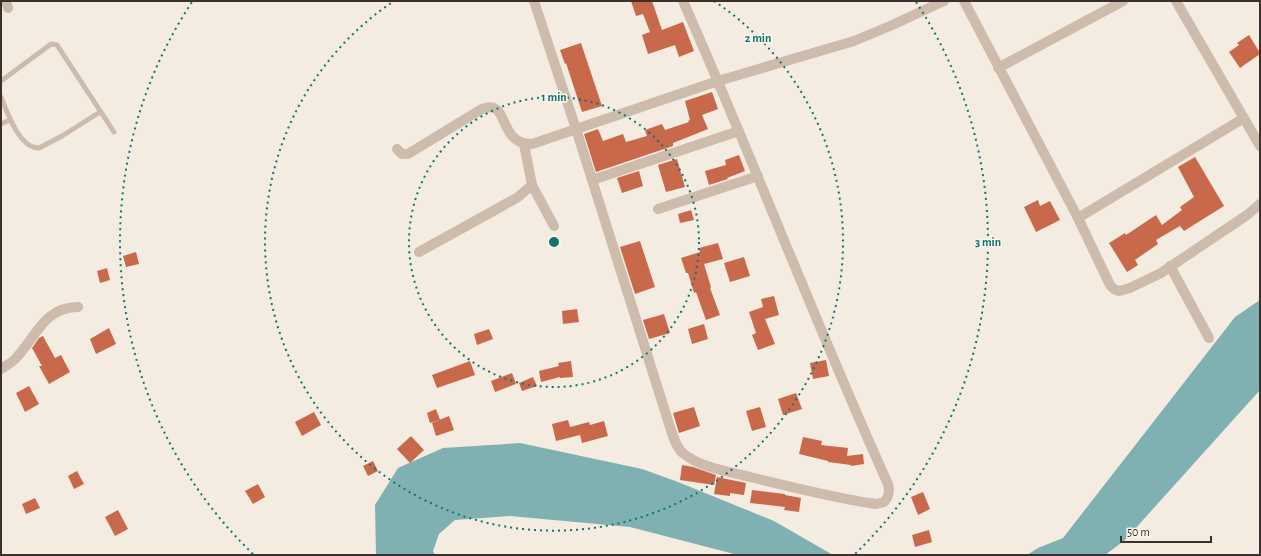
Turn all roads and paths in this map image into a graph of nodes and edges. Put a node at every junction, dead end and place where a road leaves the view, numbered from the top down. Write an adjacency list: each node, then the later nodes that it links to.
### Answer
1 (534, 1): 15 (street)
2 (683, 1): 9 (street)
3 (944, 1): 9 (street)
4 (964, 1): 7 (street)
5 (1123, 1): 7 (street)
6 (1176, 1): 12 (street)
7 (998, 68): 26 (street)
8 (1, 81): 11 (lane)
9 (718, 81): 15 (street); 16 (street)
10 (1, 97): 13 (lane)
11 (100, 112): 13 (lane); 17 (lane)
12 (1244, 118): 19 (street); 26 (street)
13 (10, 120): 14 (lane)
14 (1, 124)
15 (576, 130): 18 (street); 22 (street)
16 (739, 131): 21 (street); 22 (street)
17 (114, 132)
18 (524, 144): 20 (street); 23 (street)
19 (1260, 146)
20 (397, 149)
21 (758, 176): 22 (street); 25 (street)
22 (592, 180)
23 (532, 185): 27 (street); 28 (street)
24 (1260, 204): 29 (street)
25 (658, 209)
26 (1078, 218): 29 (street)
27 (554, 226)
28 (419, 252)
29 (1170, 266): 31 (street)
30 (78, 307): 32 (street)
31 (1209, 338)
32 (1, 369)

